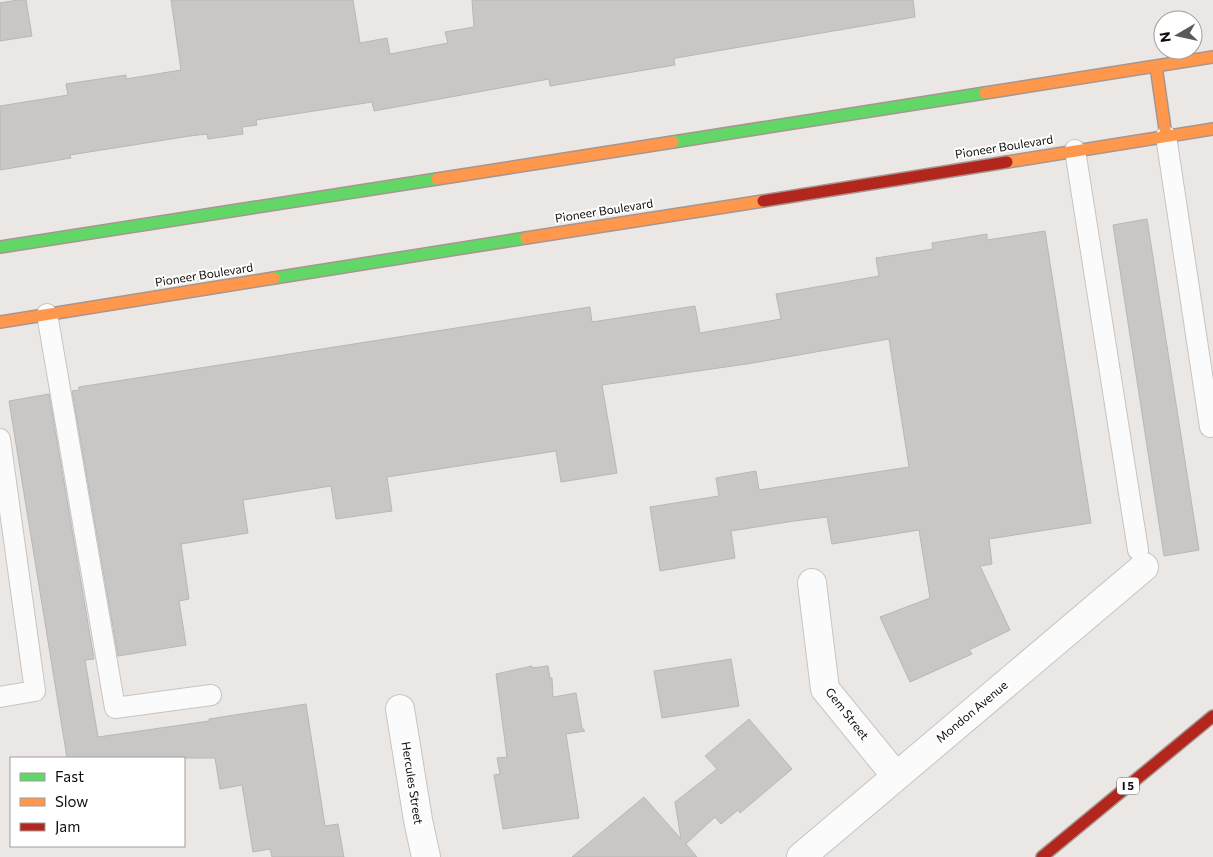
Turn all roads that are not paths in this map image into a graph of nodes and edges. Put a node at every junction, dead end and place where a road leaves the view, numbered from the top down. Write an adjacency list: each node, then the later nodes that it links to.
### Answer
1 (1213, 57): 2 (main road)
2 (1156, 66): 4 (main road); 6 (main road)
3 (1213, 129): 4 (main road, Pioneer Boulevard)
4 (1166, 136): 5 (main road, Pioneer Boulevard); 9 (lane)
5 (1075, 150): 7 (main road, Pioneer Boulevard); 12 (lane)
6 (0, 247)
7 (47, 314): 8 (main road, Pioneer Boulevard); 14 (lane)
8 (0, 322)
9 (1210, 427)
10 (0, 439): 11 (lane)
11 (1, 459): 15 (lane)
12 (1141, 558): 18 (street, Mondon Avenue)
13 (812, 583): 18 (street, Gem Street)
14 (211, 694)
15 (0, 697)
16 (400, 710): 19 (street, Hercules Street)
17 (1213, 716): 21 (main road, I 5)
18 (896, 776): 20 (street, Mondon Avenue)
19 (426, 857)
20 (801, 857)
21 (1042, 857)

